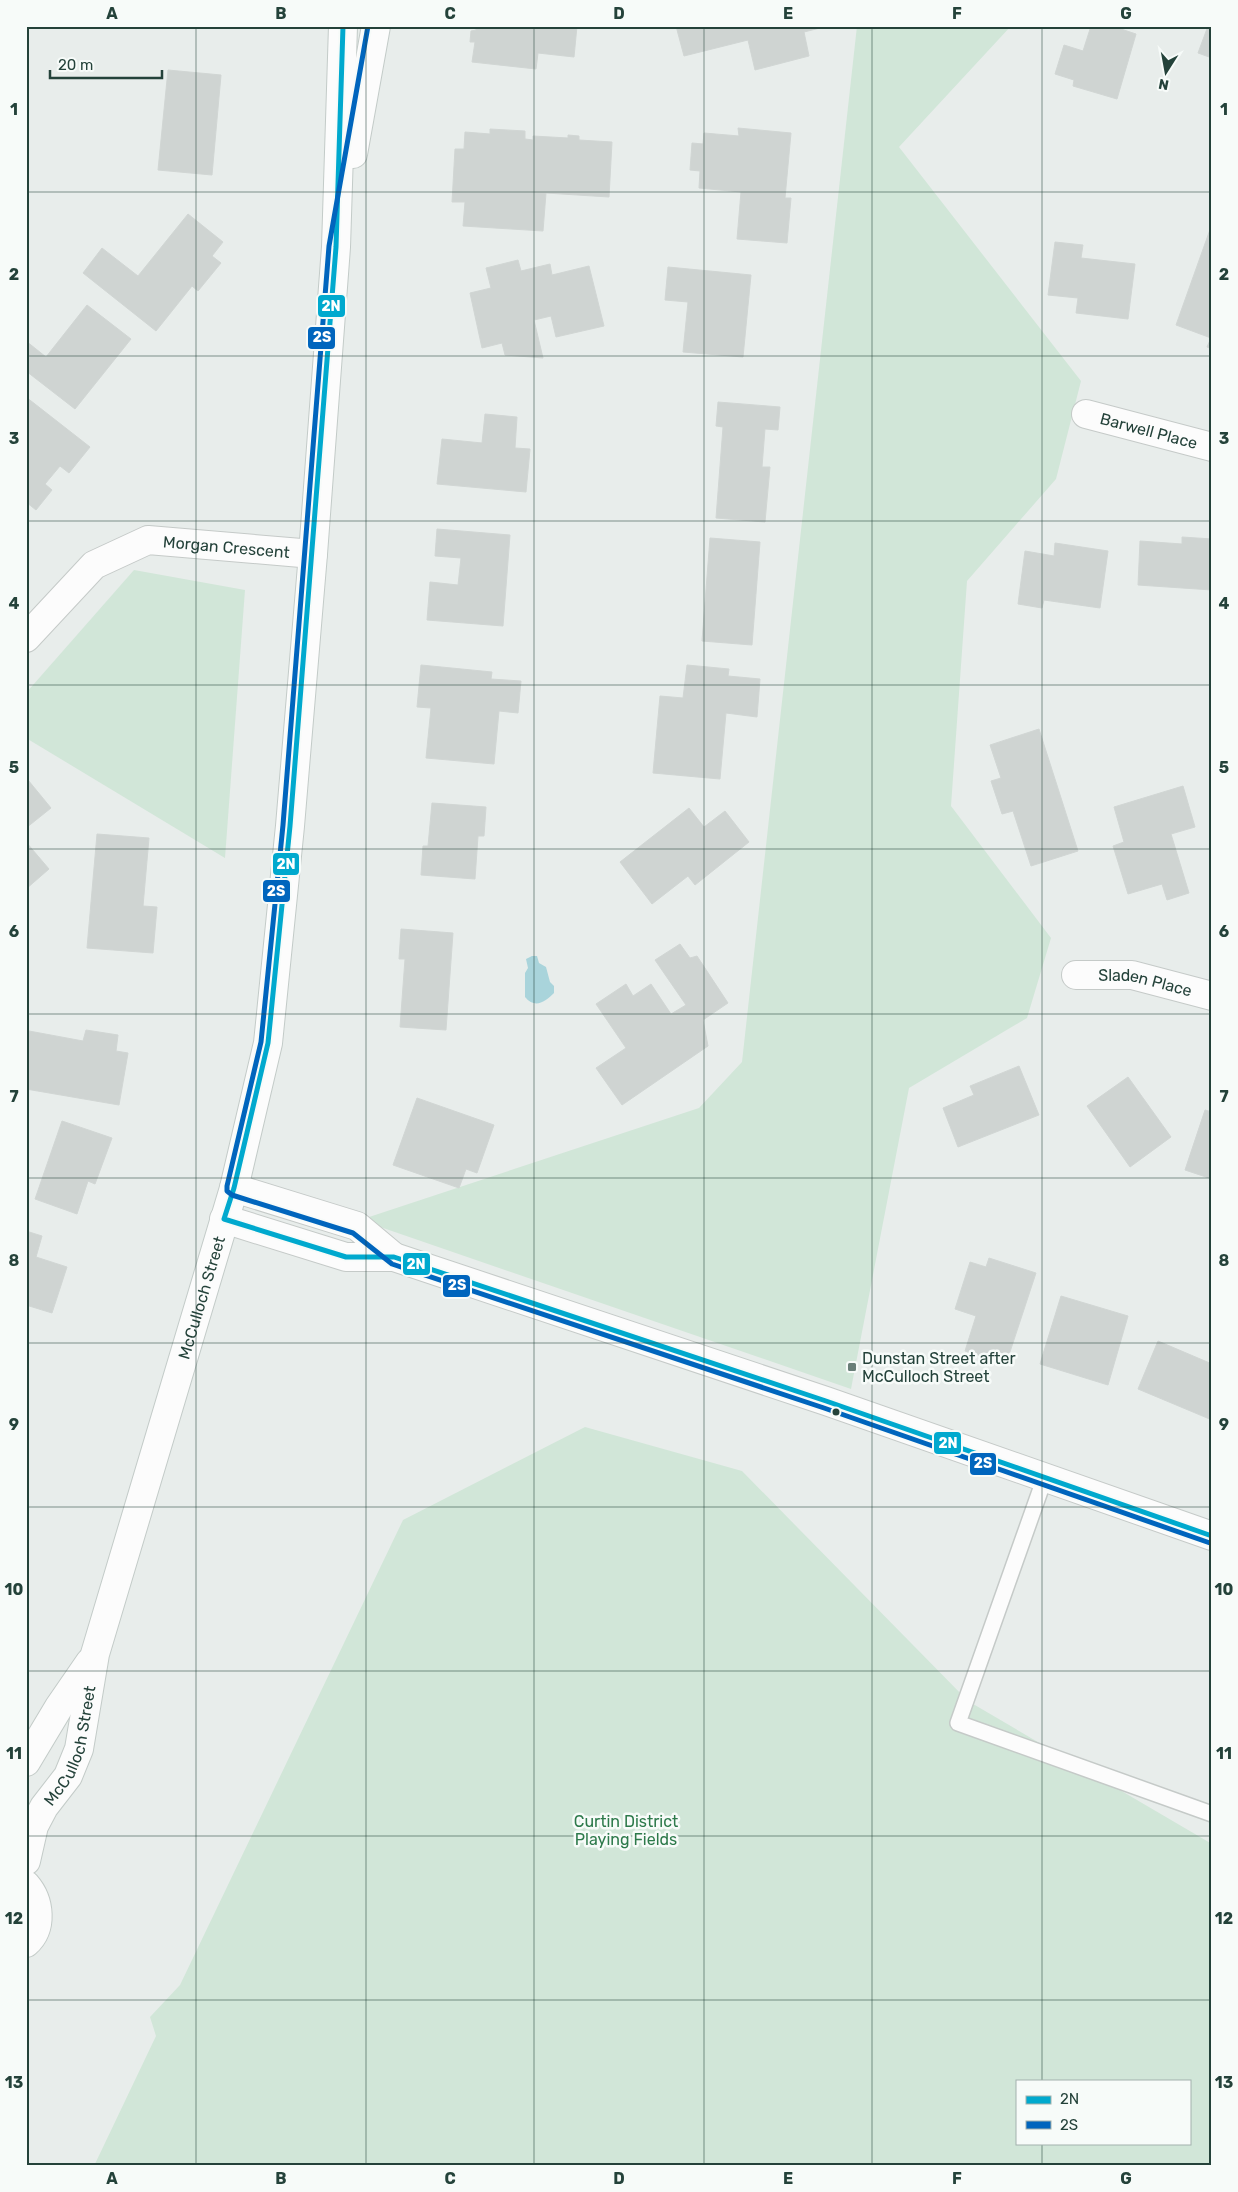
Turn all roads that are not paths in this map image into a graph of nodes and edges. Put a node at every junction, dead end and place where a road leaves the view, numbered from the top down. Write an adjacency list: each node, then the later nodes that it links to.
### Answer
1 (343, 26): 3 (main road, McCulloch Street)
2 (376, 26): 3 (main road, McCulloch Street)
3 (336, 247): 6 (main road, McCulloch Street)
4 (1086, 414): 5 (main road, Barwell Place)
5 (1212, 447)
6 (313, 554): 7 (main road, Morgan Crescent); 10 (main road, McCulloch Street)
7 (26, 638)
8 (1076, 975): 9 (main road, Sladen Place)
9 (1212, 996)
10 (234, 1188): 11 (main road, McCulloch Street); 12 (main road)
11 (224, 1219): 12 (main road); 15 (main road, McCulloch Street)
12 (394, 1257): 13 (main road)
13 (1045, 1477): 14 (main road); 17 (lane)
14 (1212, 1536)
15 (95, 1654): 16 (main road, McCulloch Street); 18 (main road, McCulloch Street)
16 (26, 1762)
17 (1212, 1814)
18 (26, 1861)
19 (28, 1885): 20 (main road)
20 (26, 1943)

